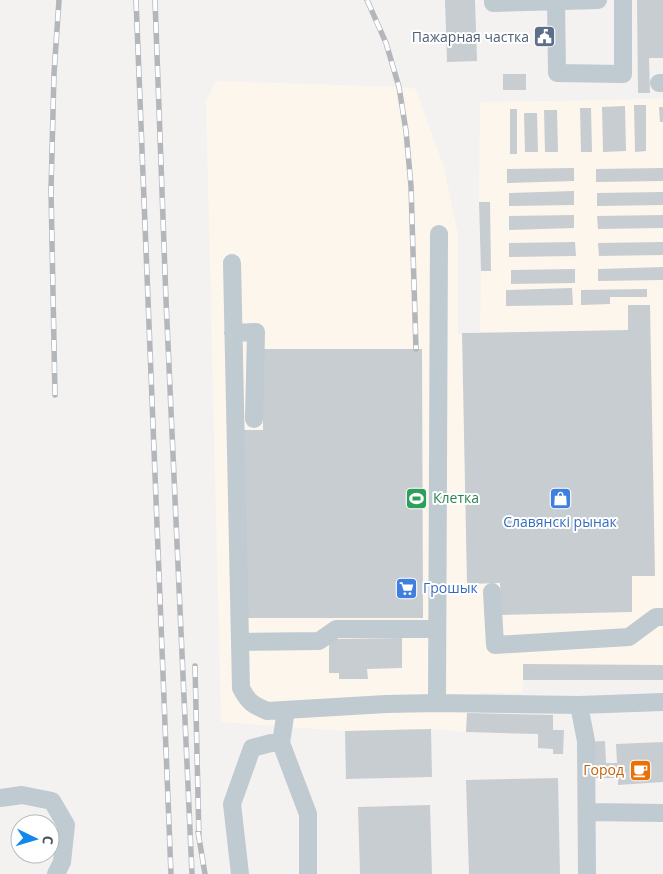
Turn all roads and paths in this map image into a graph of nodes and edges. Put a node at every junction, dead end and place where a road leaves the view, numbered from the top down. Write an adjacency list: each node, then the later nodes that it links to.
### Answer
1 (493, 0): 4 (street)
2 (598, 0): 4 (street)
3 (623, 0): 4 (street)
4 (556, 1)
5 (439, 234): 11 (street)
6 (232, 263): 7 (street)
7 (233, 332): 8 (street); 12 (street)
8 (254, 419)
9 (492, 592): 10 (street)
10 (663, 617)
11 (437, 629): 12 (street); 14 (street)
12 (240, 642): 16 (street)
13 (663, 702): 15 (street)
14 (437, 704): 15 (street); 16 (street)
15 (580, 705): 19 (street)
16 (286, 710): 17 (street)
17 (281, 743): 22 (street); 23 (street)
18 (0, 798): 21 (street)
19 (587, 812): 20 (street); 24 (street)
20 (663, 813)
21 (56, 874)
22 (240, 874)
23 (308, 874)
24 (587, 874)

